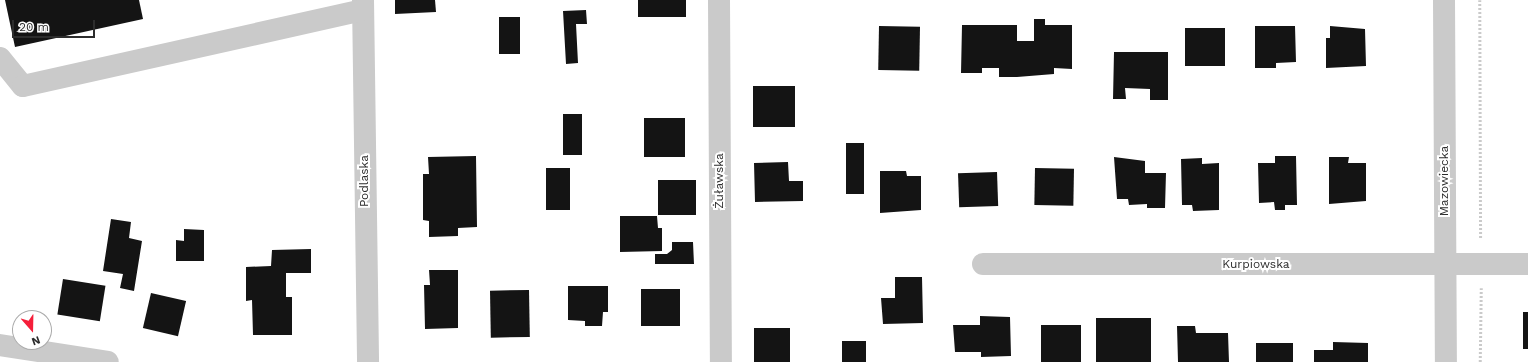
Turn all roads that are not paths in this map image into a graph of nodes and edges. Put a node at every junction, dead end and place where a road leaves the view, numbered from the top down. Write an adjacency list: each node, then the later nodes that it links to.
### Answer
1 (719, 0): 11 (street, Żuławska)
2 (1444, 0): 7 (street, Mazowiecka)
3 (363, 5): 4 (street); 10 (street, Podlaska)
4 (0, 58)
5 (983, 264): 7 (street, Kurpiowska)
6 (1528, 264): 7 (street, Kurpiowska)
7 (1445, 265): 12 (street, Mazowiecka)
8 (0, 345): 9 (street)
9 (108, 362)
10 (368, 362)
11 (721, 362)
12 (1446, 362)

